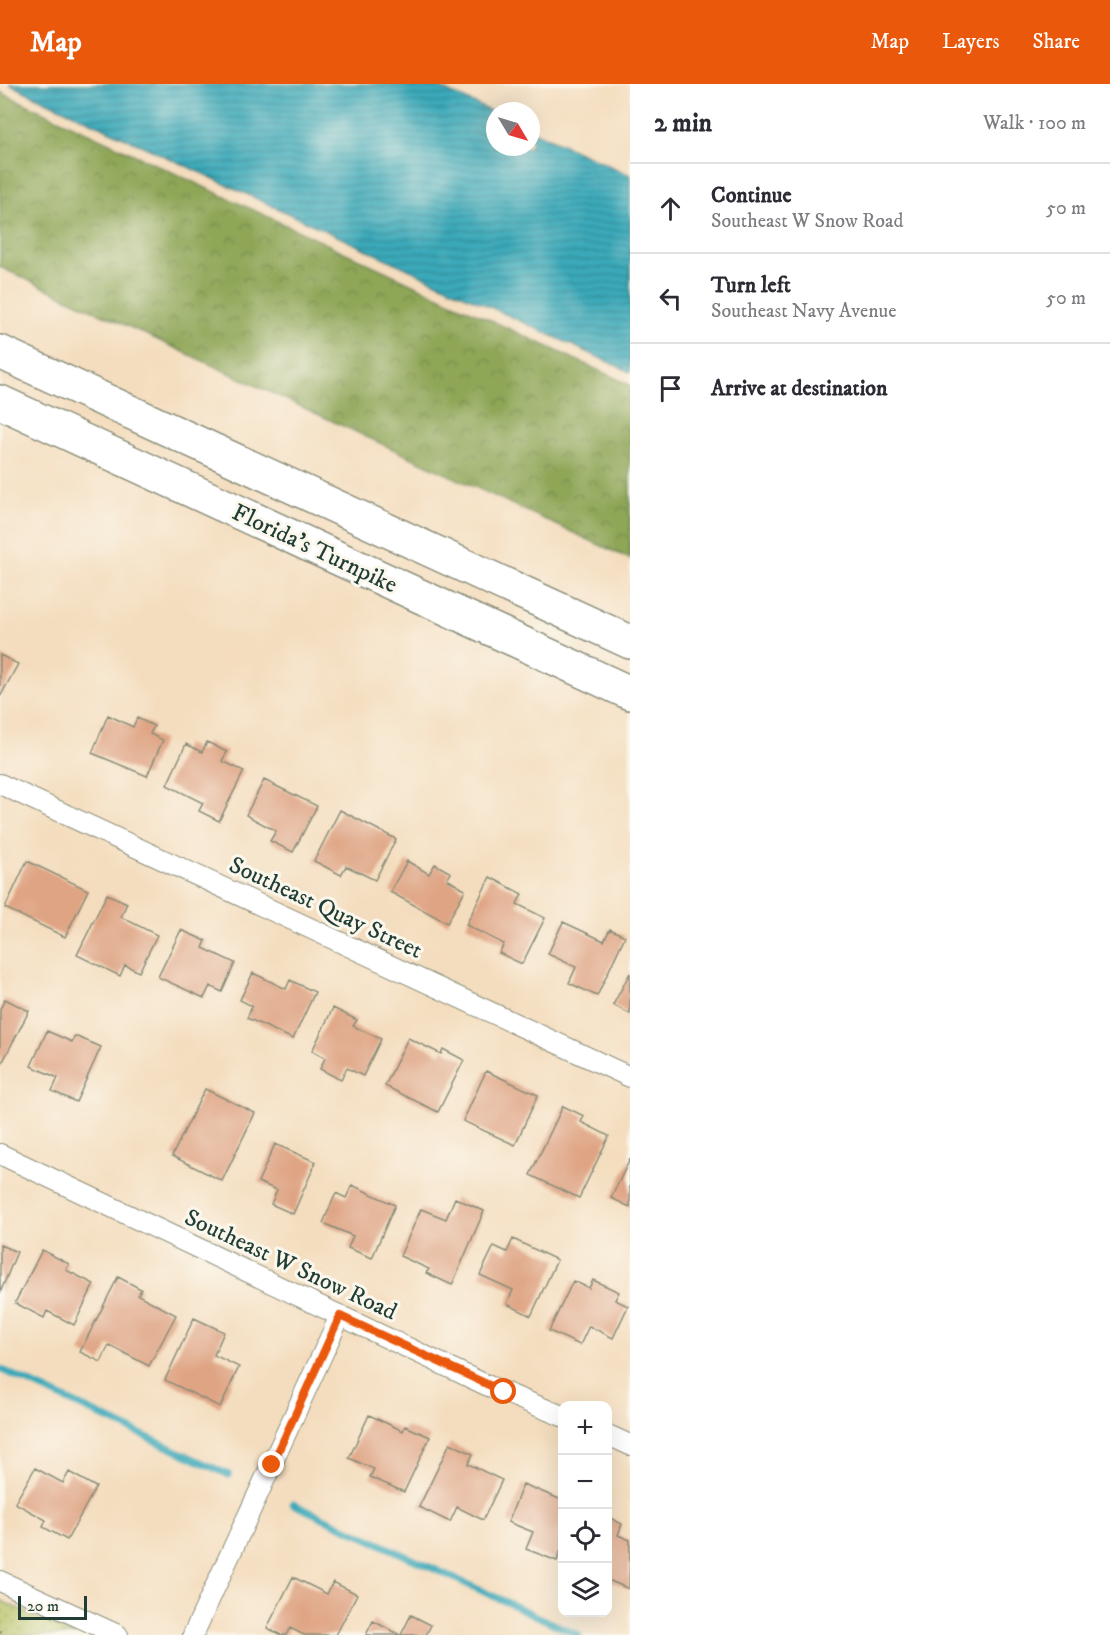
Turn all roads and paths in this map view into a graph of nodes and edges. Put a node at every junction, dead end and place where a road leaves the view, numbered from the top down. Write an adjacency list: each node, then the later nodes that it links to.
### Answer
1 (0, 352): 3 (highway, Florida's Turnpike)
2 (0, 402): 4 (highway, Florida's Turnpike)
3 (630, 642)
4 (630, 693)
5 (0, 784): 6 (street, Southeast Quay Street)
6 (630, 1077)
7 (0, 1154): 8 (street, Southeast W Snow Road)
8 (340, 1316): 9 (street, Southeast W Snow Road); 16 (street)
9 (558, 1414)
10 (612, 1437): 11 (street)
11 (630, 1445)
12 (0, 1581): 15 (street)
13 (0, 1631): 14 (path)
14 (4, 1635)
15 (118, 1635)
16 (193, 1635)

